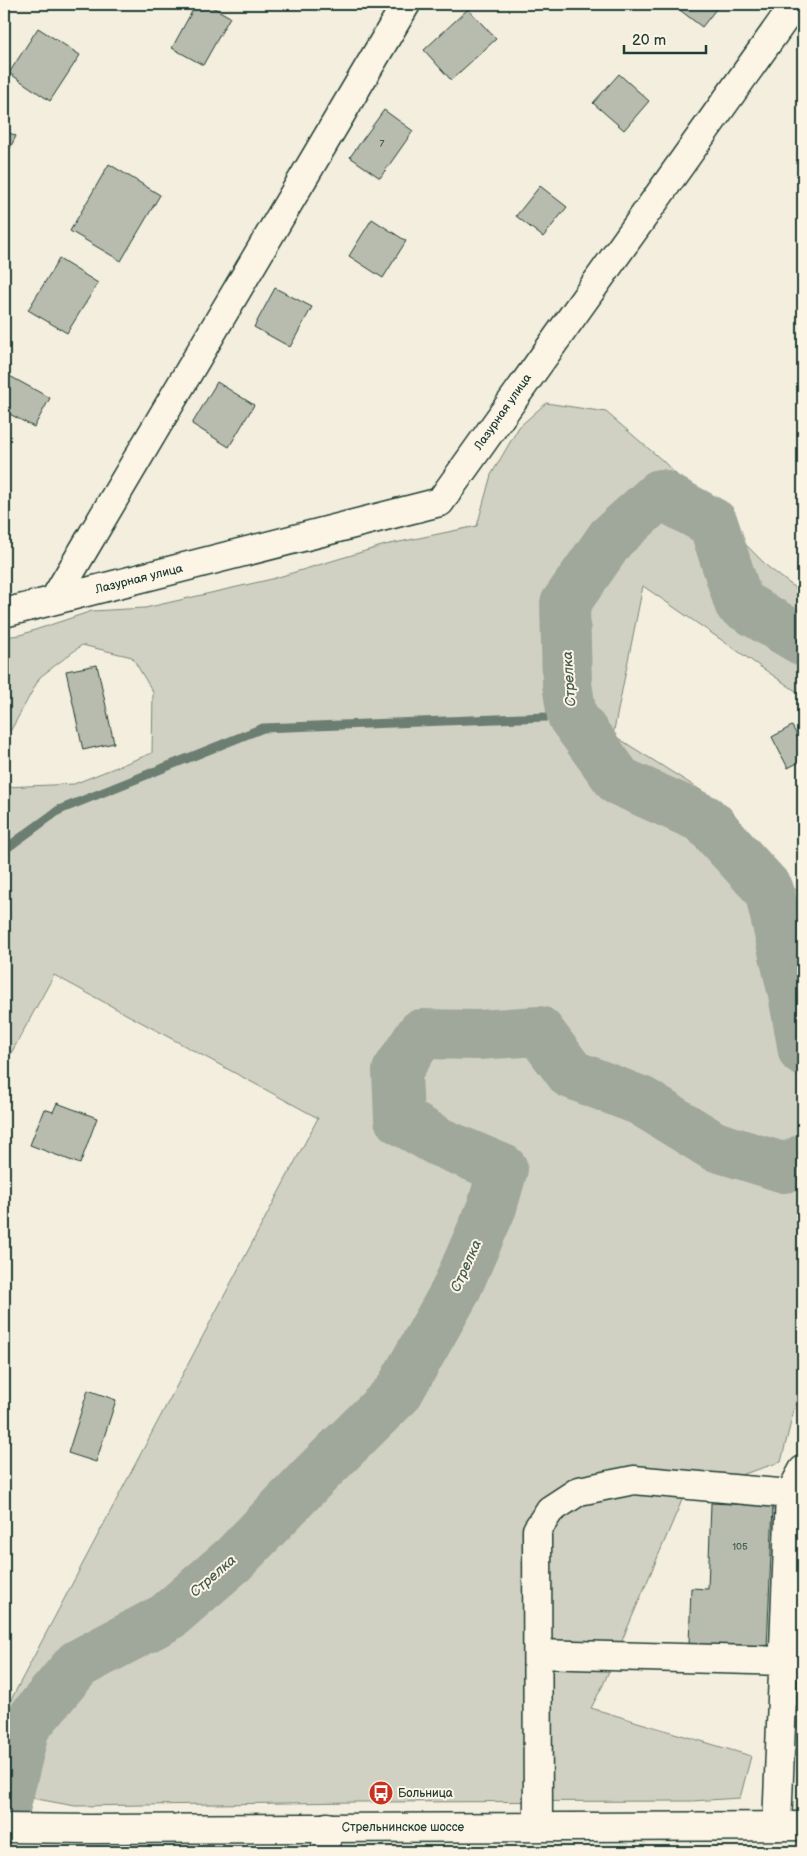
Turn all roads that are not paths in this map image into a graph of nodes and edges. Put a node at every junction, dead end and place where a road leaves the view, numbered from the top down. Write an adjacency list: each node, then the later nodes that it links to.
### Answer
1 (406, 4): 3 (street)
2 (795, 4): 3 (street, Лазурная улица)
3 (57, 600): 4 (street, Лазурная улица)
4 (4, 614)
5 (803, 1470): 6 (street)
6 (790, 1494): 7 (street); 8 (street)
7 (538, 1654): 8 (street); 9 (street)
8 (784, 1661): 10 (street)
9 (538, 1826): 10 (street, Стрельнинское шоссе); 12 (street, Стрельнинское шоссе)
10 (790, 1826)
11 (4, 1828): 12 (street, Стрельнинское шоссе)
12 (326, 1840)

